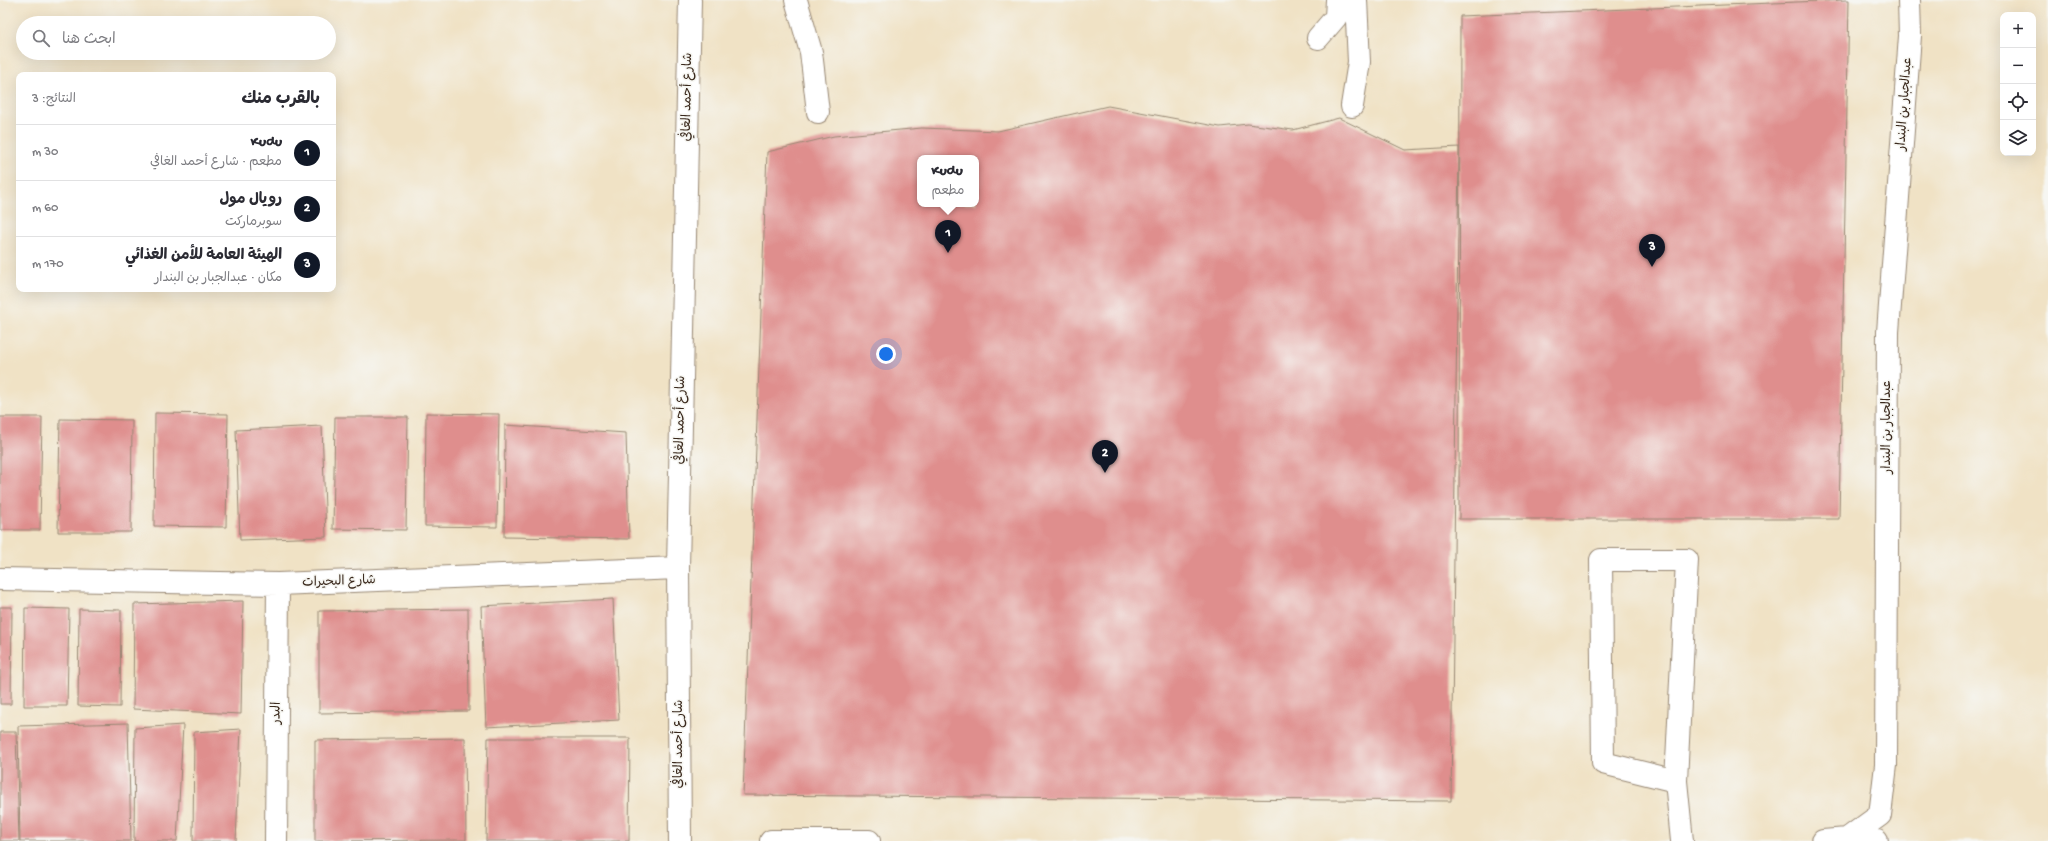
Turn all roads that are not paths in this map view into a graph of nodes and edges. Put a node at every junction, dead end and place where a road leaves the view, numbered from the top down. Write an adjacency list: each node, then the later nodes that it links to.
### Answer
1 (690, 0): 9 (street, شارع أحمد الغافي)
2 (796, 0): 8 (street)
3 (1336, 0): 6 (street)
4 (1356, 0): 7 (street)
5 (1909, 0): 13 (street, عبدالجبار بن البندار)
6 (1318, 38)
7 (1352, 106)
8 (818, 112)
9 (678, 568): 11 (street, شارع البحيرات); 15 (street, شارع أحمد الغافي)
10 (0, 579): 11 (street, شارع البحيرات)
11 (278, 584): 14 (street, البدر)
12 (1676, 781): 12 (street); 18 (street)
13 (1847, 839): 19 (street); 20 (street)
14 (276, 841)
15 (680, 841)
16 (771, 841): 17 (street)
17 (869, 841)
18 (1682, 841)
19 (1823, 841)
20 (1877, 841)

